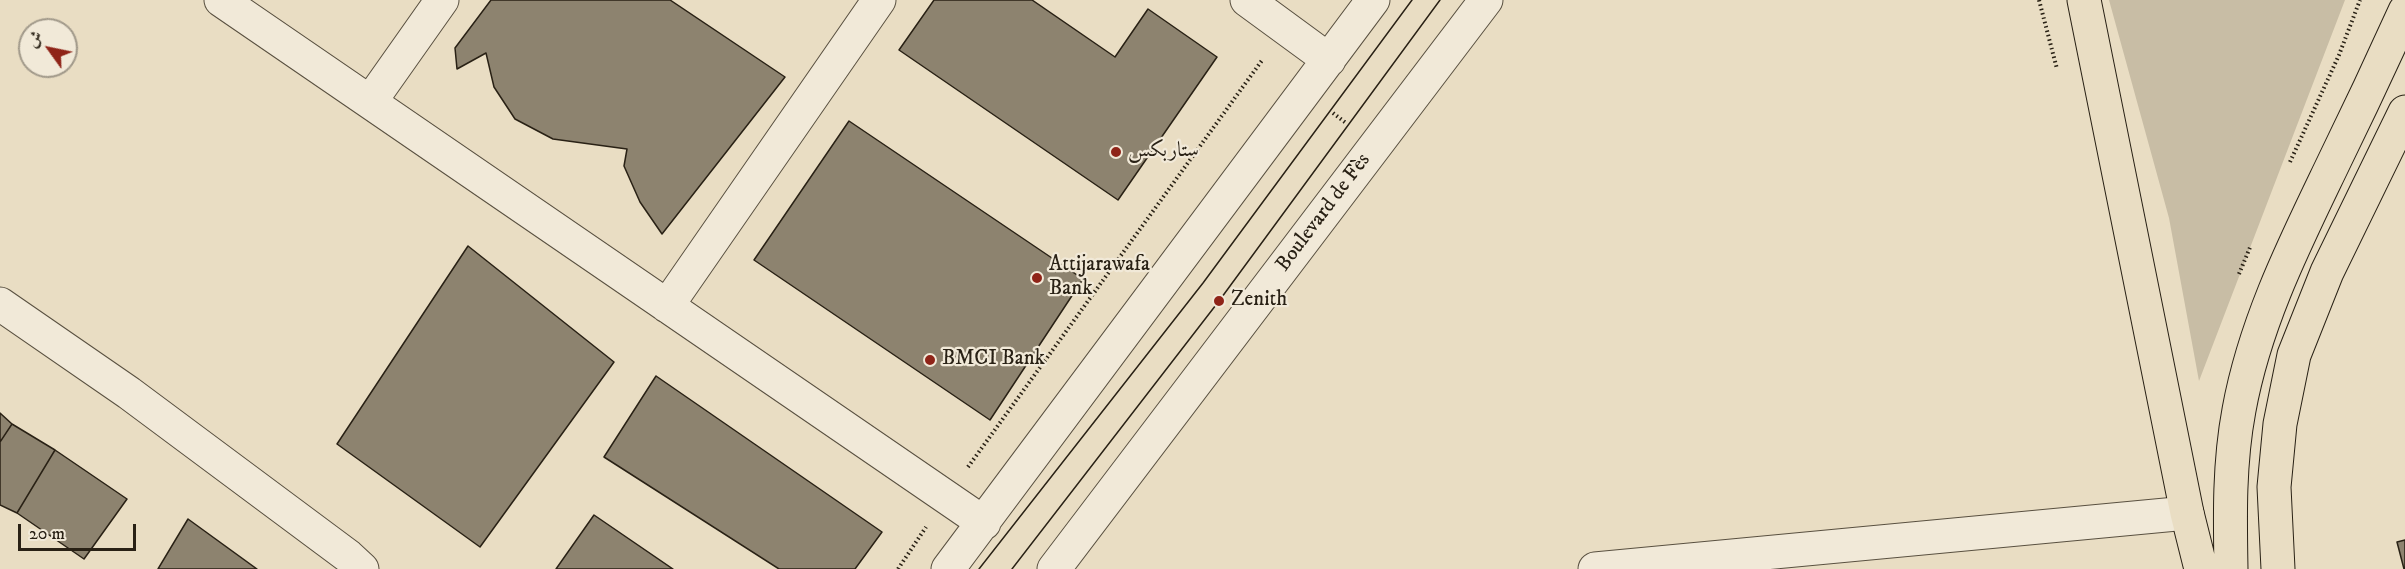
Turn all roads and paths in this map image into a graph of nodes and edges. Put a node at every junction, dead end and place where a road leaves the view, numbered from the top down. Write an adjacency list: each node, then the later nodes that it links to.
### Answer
1 (221, 0): 10 (street)
2 (442, 0): 10 (street)
3 (879, 0): 13 (street)
4 (1247, 0): 9 (street)
5 (1373, 0): 9 (street)
6 (1486, 0): 18 (street, Boulevard de Fès)
7 (2084, 0): 14 (main road)
8 (2405, 11): 21 (main road)
9 (1329, 60): 15 (street)
10 (370, 102): 13 (street)
11 (2405, 112): 22 (main road)
12 (0, 304): 16 (street)
13 (667, 306): 15 (street)
14 (2187, 513): 19 (street); 20 (main road)
15 (984, 523): 17 (street)
16 (350, 565)
17 (948, 569)
18 (1054, 569)
19 (1595, 569)
20 (2201, 569)
21 (2231, 569)
22 (2278, 569)

